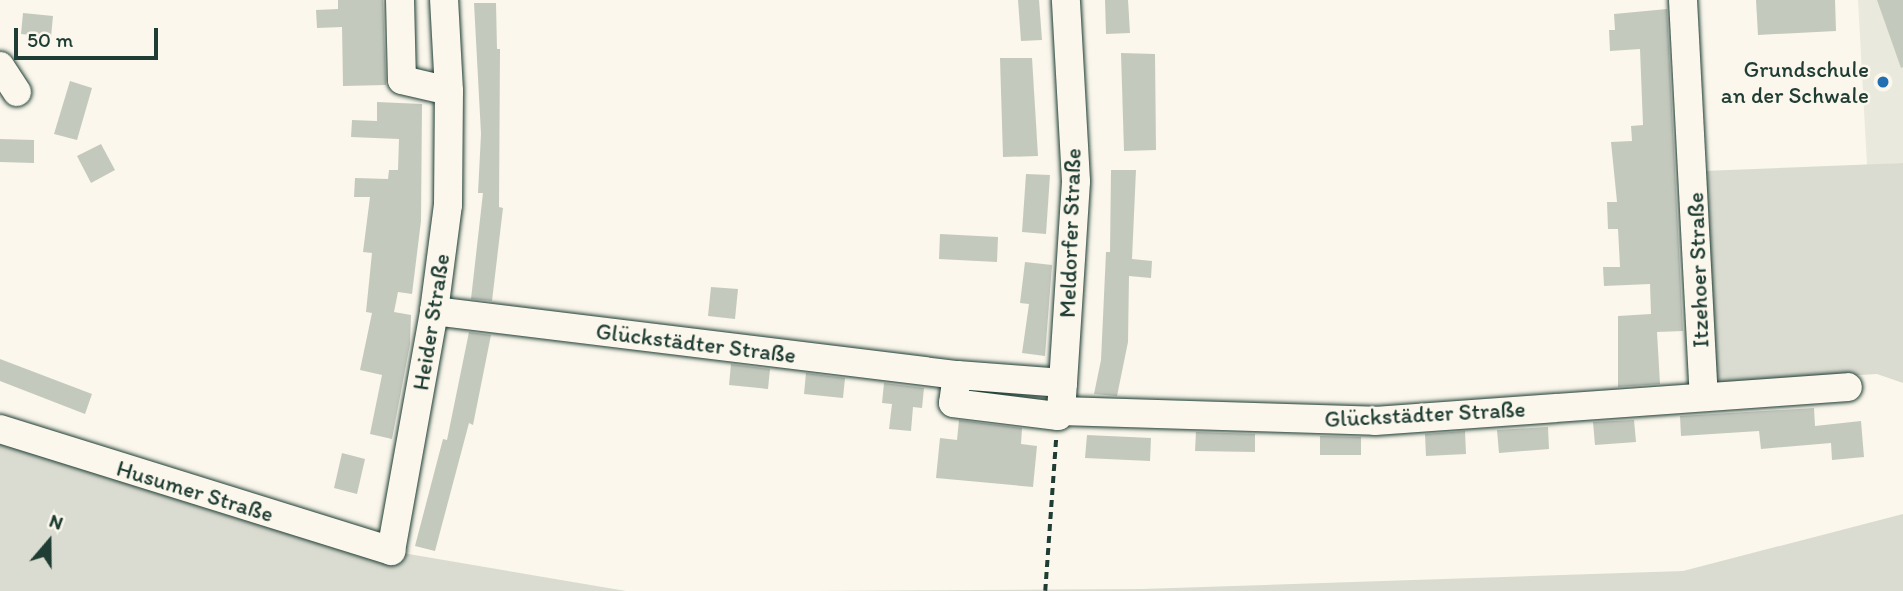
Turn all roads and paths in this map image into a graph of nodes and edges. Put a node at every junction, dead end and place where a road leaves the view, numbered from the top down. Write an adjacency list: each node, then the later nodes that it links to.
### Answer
1 (400, 0): 6 (street)
2 (444, 0): 6 (street, Heider Straße)
3 (1066, 0): 10 (street, Meldorfer Straße)
4 (1683, 0): 12 (street, Itzehoer Straße)
5 (0, 66): 7 (street)
6 (449, 91): 8 (street, Heider Straße)
7 (17, 92)
8 (434, 311): 9 (street, Glückstädter Straße); 15 (street, Heider Straße)
9 (957, 375): 10 (street, Glückstädter Straße); 13 (street, Glückstädter Straße)
10 (1063, 383): 13 (street)
11 (1848, 387): 12 (street)
12 (1704, 396): 13 (street, Glückstädter Straße)
13 (1059, 414): 16 (path)
14 (0, 429): 15 (street, Husumer Straße)
15 (391, 551)
16 (1045, 591)

